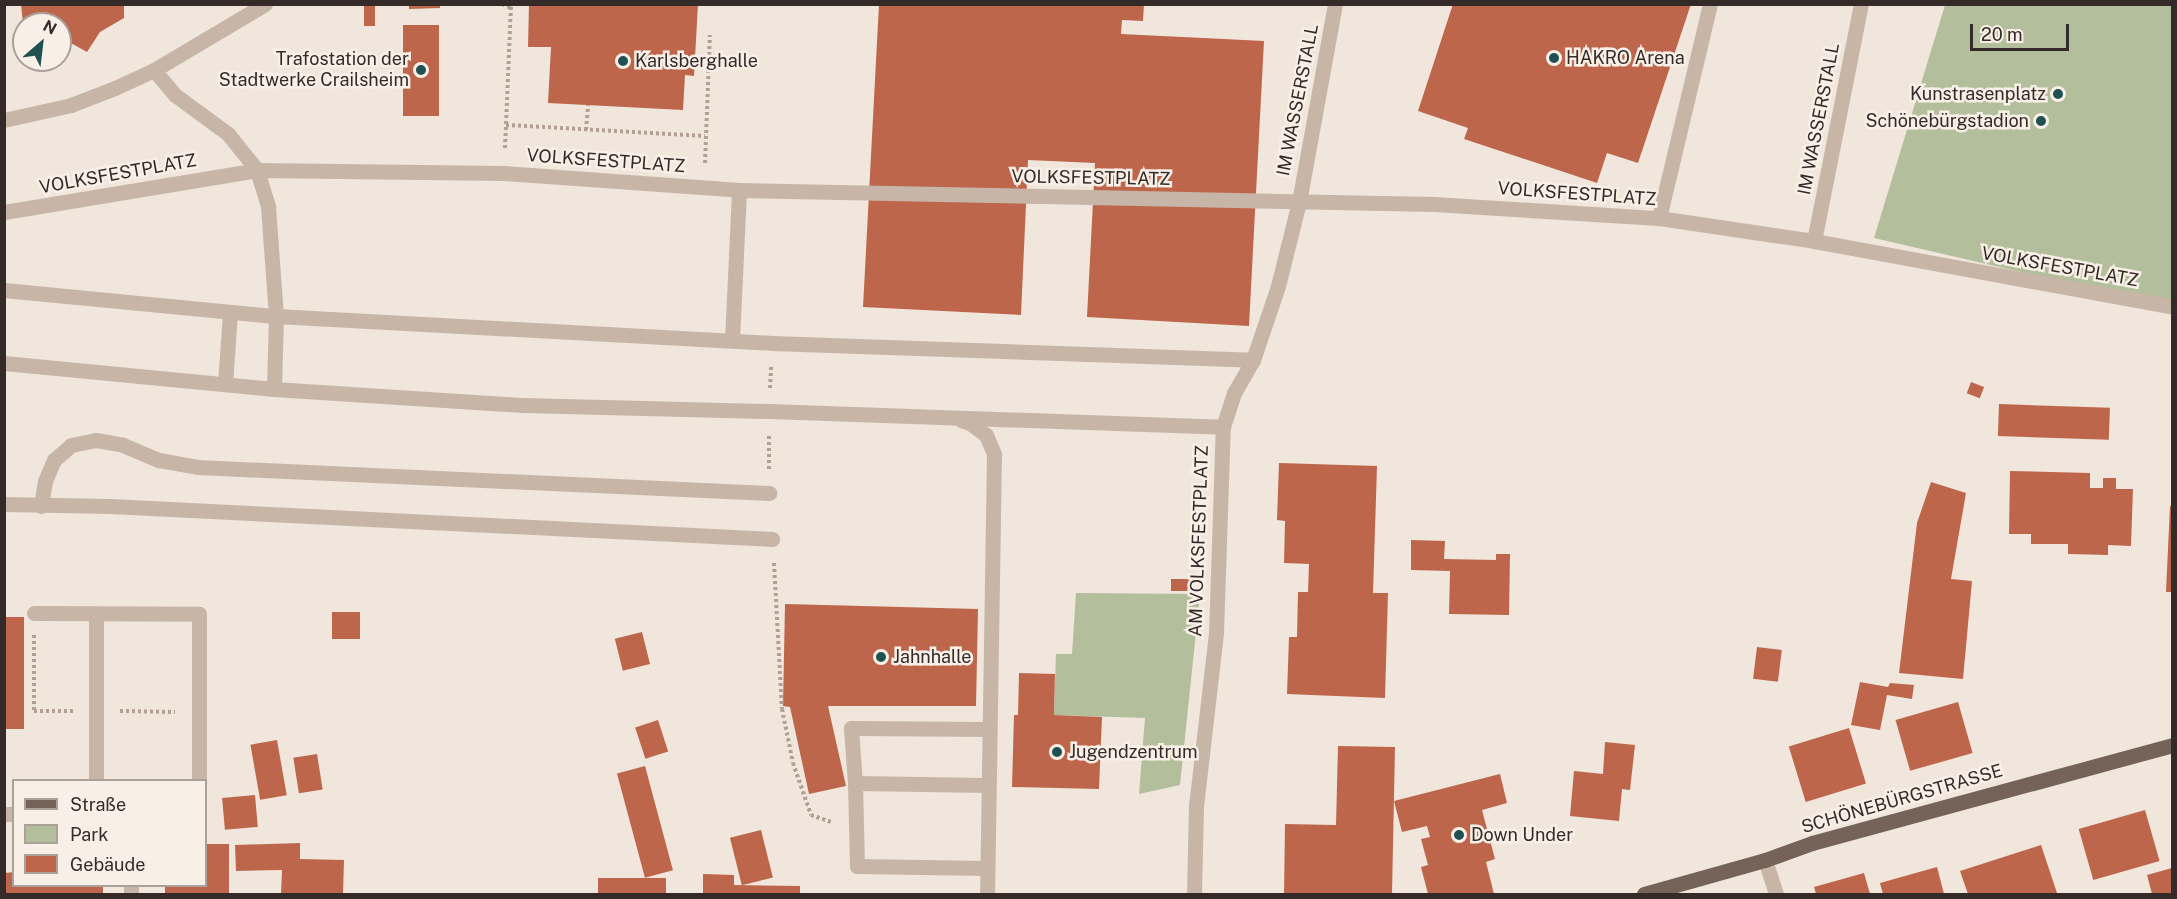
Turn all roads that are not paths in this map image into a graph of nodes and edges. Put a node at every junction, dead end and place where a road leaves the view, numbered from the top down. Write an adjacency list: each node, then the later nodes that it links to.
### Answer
1 (265, 4): 5 (street)
2 (1335, 4): 9 (street, IM WASSERSTALL)
3 (1710, 4): 11 (street)
4 (1861, 4): 12 (street, IM WASSERSTALL)
5 (154, 70): 6 (street); 7 (street)
6 (4, 120)
7 (257, 170): 8 (street, VOLKSFESTPLATZ); 10 (street, VOLKSFESTPLATZ); 16 (street)
8 (739, 190): 9 (street, VOLKSFESTPLATZ); 17 (street)
9 (1299, 202): 11 (street, VOLKSFESTPLATZ); 18 (street, AM VOLKSFESTPLATZ)
10 (4, 212)
11 (1659, 218): 12 (street, VOLKSFESTPLATZ)
12 (1814, 242): 14 (street, VOLKSFESTPLATZ)
13 (4, 290): 15 (street)
14 (2172, 307)
15 (230, 313): 16 (street); 20 (street)
16 (276, 316): 17 (street); 21 (street)
17 (732, 340): 18 (street)
18 (1253, 360): 23 (street, AM VOLKSFESTPLATZ)
19 (4, 363): 20 (street)
20 (225, 384): 21 (street)
21 (274, 389): 22 (street)
22 (949, 417): 23 (street); 30 (street)
23 (1223, 427): 39 (street, AM VOLKSFESTPLATZ)
24 (769, 493): 26 (street)
25 (4, 504): 26 (street)
26 (40, 506): 27 (street)
27 (772, 539)
28 (34, 613): 29 (street)
29 (96, 614): 32 (street); 33 (street)
30 (990, 729): 34 (street); 35 (street)
31 (2172, 745): 36 (main road, SCHÖNEBÜRGSTRASSE)
32 (96, 779)
33 (199, 779)
34 (855, 783): 35 (street); 37 (street)
35 (988, 785): 37 (street)
36 (1765, 860): 40 (main road, SCHÖNEBÜRGSTRASSE); 41 (street)
37 (987, 868): 38 (street)
38 (987, 894)
39 (1194, 894)
40 (1644, 894)
41 (1776, 894)

